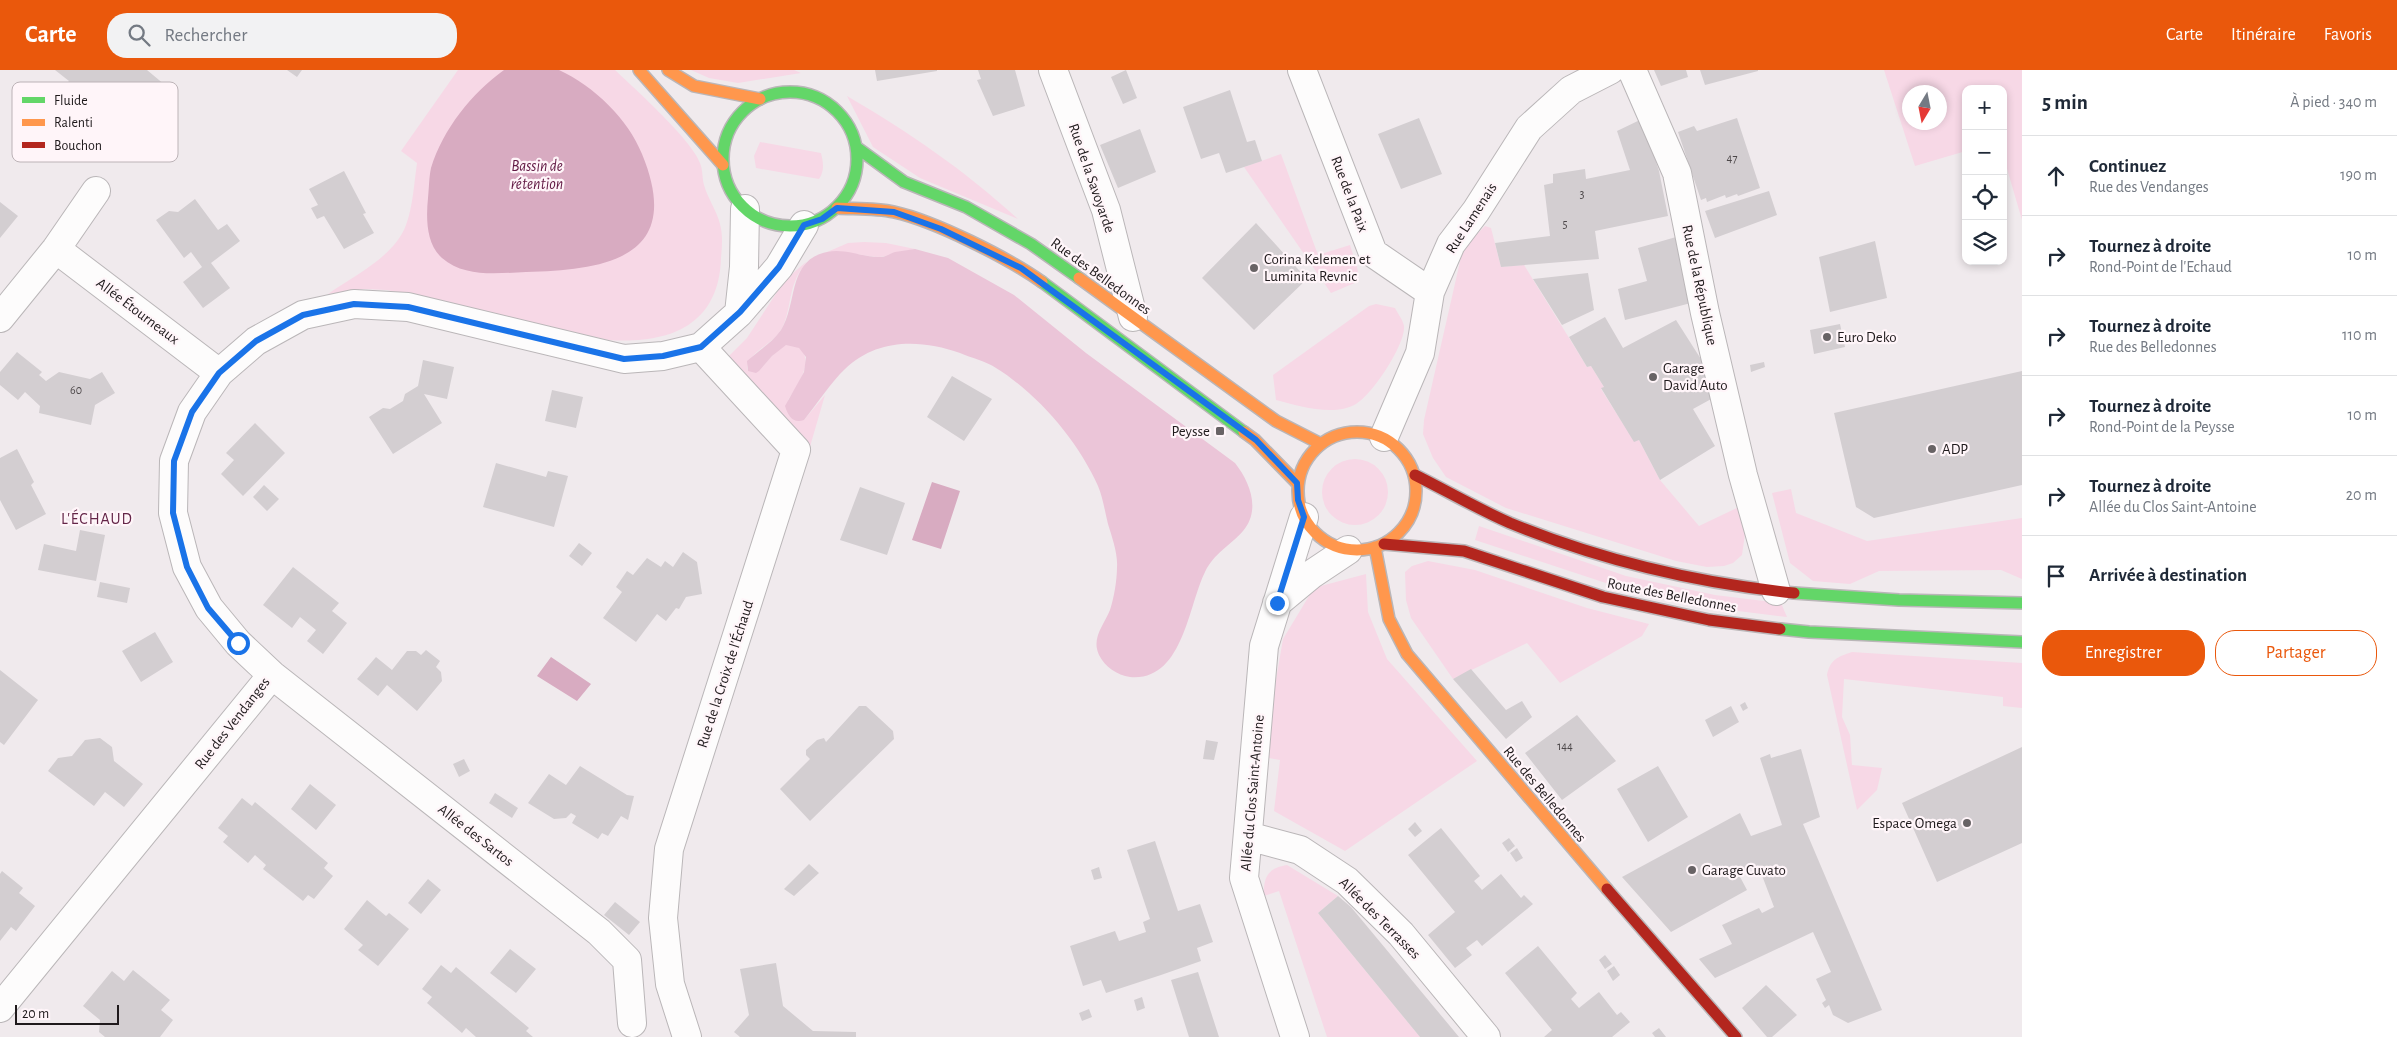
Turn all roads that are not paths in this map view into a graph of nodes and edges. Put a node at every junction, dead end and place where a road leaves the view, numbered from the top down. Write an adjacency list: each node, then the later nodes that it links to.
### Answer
1 (639, 70): 9 (main road)
2 (668, 70): 7 (main road)
3 (1053, 70): 18 (street, Rue de la Savoyarde)
4 (1302, 70): 15 (street, Rue de la Paix)
5 (1610, 70): 15 (street, Rue Lamenais)
6 (1632, 70): 28 (street, Rue de la République)
7 (760, 99): 8 (main road); 9 (main road)
8 (856, 147): 11 (main road); 18 (main road, Rue des Belledonnes)
9 (723, 165): 12 (main road)
10 (96, 191): 14 (street)
11 (837, 208): 13 (main road); 24 (main road)
12 (745, 209): 13 (main road); 16 (street)
13 (804, 225): 16 (street, Rue des Vendanges)
14 (56, 249): 17 (street); 20 (street, Allée Étourneaux)
15 (1430, 292): 21 (street, Rue Lamenais)
16 (740, 312): 19 (street, Rue des Vendanges)
17 (0, 318)
18 (1132, 318): 22 (main road, Rue des Belledonnes)
19 (701, 347): 20 (street, Rue des Vendanges); 36 (street, Rue de la Croix de l'Échaud)
20 (219, 373): 32 (street, Rue des Vendanges)
21 (1384, 437): 22 (main road); 23 (main road)
22 (1321, 444): 24 (main road)
23 (1415, 475): 26 (main road); 28 (main road)
24 (1297, 483): 25 (main road)
25 (1304, 517): 27 (main road); 29 (street, Allée du Clos Saint-Antoine)
26 (1379, 546): 27 (main road); 31 (main road, Route des Belledonnes); 39 (main road, Rue des Belledonnes)
27 (1348, 550): 29 (street)
28 (1776, 591): 30 (main road)
29 (1277, 603): 33 (street, Allée du Clos Saint-Antoine)
30 (2022, 603)
31 (2022, 642)
32 (272, 675): 34 (street, Rue des Vendanges); 35 (street, Allée des Sartos)
33 (1248, 836): 37 (street, Allée du Clos Saint-Antoine); 38 (street, Allée des Terrasses)
34 (0, 1008)
35 (632, 1023)
36 (686, 1037)
37 (1295, 1037)
38 (1486, 1037)
39 (1736, 1037)

